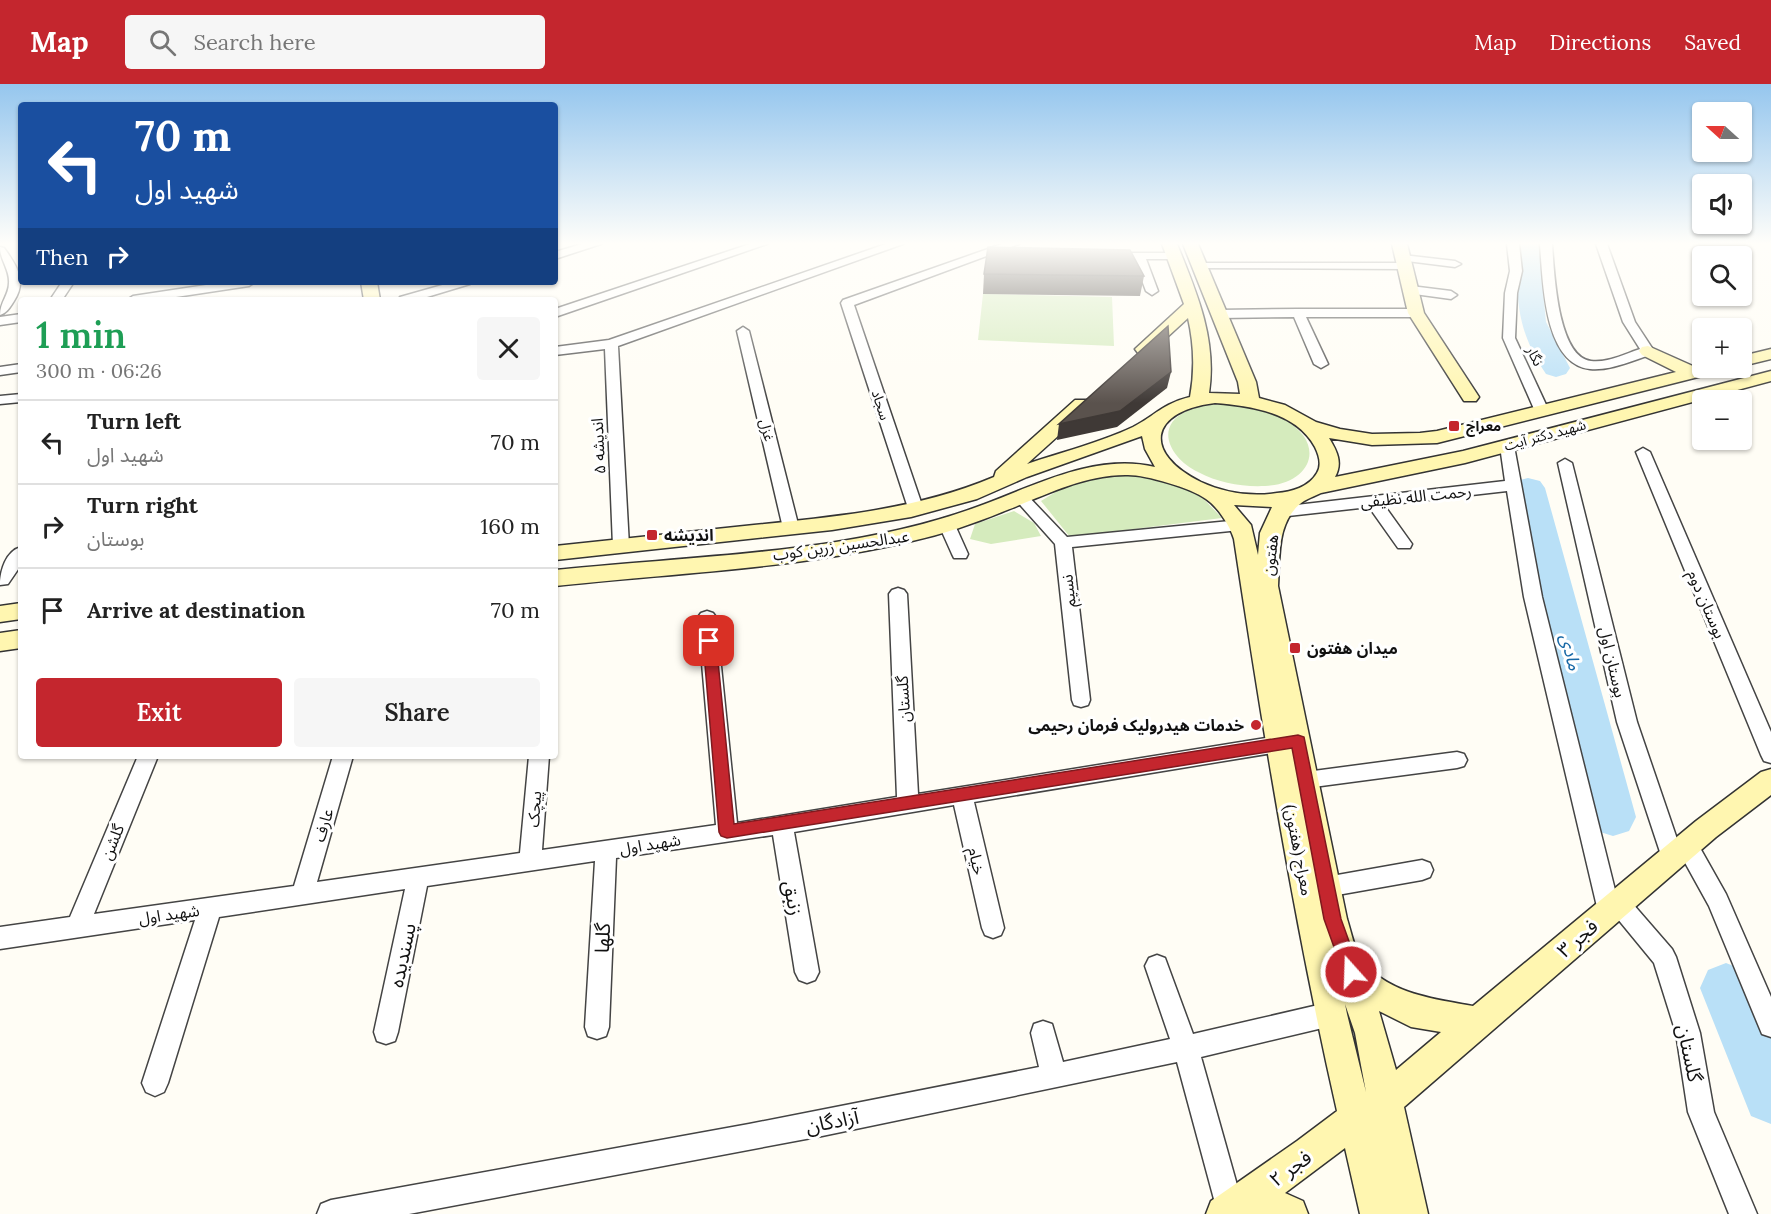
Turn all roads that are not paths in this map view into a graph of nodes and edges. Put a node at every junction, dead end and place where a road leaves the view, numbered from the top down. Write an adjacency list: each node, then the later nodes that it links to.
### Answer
1 (12, 297): 12 (street)
2 (604, 297): 13 (street)
3 (747, 297): 20 (street)
4 (865, 297): 57 (street, سجاد)
5 (1190, 297): 11 (main road)
6 (1212, 297): 16 (main road)
7 (1412, 297): 15 (main road)
8 (1511, 297): 39 (street, نگار)
9 (1553, 297): 22 (street)
10 (1620, 297): 22 (street)
11 (1193, 304): 24 (main road); 31 (main road)
12 (0, 311)
13 (558, 312)
14 (1298, 313): 15 (street); 16 (street); 26 (street)
15 (1416, 313): 35 (main road)
16 (1219, 314): 34 (main road)
17 (18, 318): 18 (street)
18 (0, 321)
19 (743, 331): 61 (street, غزل)
20 (611, 344): 21 (street); 64 (street, اندیشه ۵)
21 (558, 351)
22 (1648, 351): 29 (main road); 32 (main road)
23 (1771, 354): 25 (main road)
24 (1132, 359)
25 (1752, 359)
26 (1322, 364)
27 (18, 368): 28 (street)
28 (0, 371)
29 (1692, 372): 32 (main road, شهید دکتر آیت)
30 (1771, 376): 44 (main road, شهید دکتر آیت)
31 (1204, 377): 34 (main road); 37 (main road)
32 (1659, 380): 39 (main road, شهید دکتر آیت)
33 (1096, 391): 51 (main road)
34 (1249, 392): 37 (main road); 41 (main road)
35 (1470, 397)
36 (18, 398): 38 (street)
37 (1199, 399): 40 (main road)
38 (0, 400)
39 (1542, 409): 42 (main road, شهید دکتر آیت)
40 (1156, 422): 43 (main road, عبدالحسین زرین کوب); 49 (main road)
41 (1308, 426): 42 (main road, شهید دکتر آیت); 52 (main road)
42 (1359, 439): 48 (main road)
43 (1106, 446): 47 (main road); 51 (main road, عبدالحسین زرین کوب)
44 (1507, 446): 48 (main road, شهید دکتر آیت); 50 (street)
45 (1643, 452): 79 (street, بوستان دوم)
46 (1566, 463): 91 (street, بوستان اول)
47 (1122, 469): 49 (main road, عبدالحسین زرین کوب); 55 (main road, عبدالحسین زرین کوب)
48 (1379, 473): 52 (main road, شهید دکتر آیت)
49 (1187, 483): 53 (main road)
50 (1514, 485): 56 (street, رحمت الله نظیفی); 97 (street)
51 (991, 486): 57 (main road, عبدالحسین زرین کوب)
52 (1317, 487): 54 (main road)
53 (1213, 494): 54 (main road); 60 (main road, معراج (هفتون))
54 (1298, 496): 58 (main road, هفتون)
55 (1022, 497): 59 (main road, عبدالحسین زرین کوب); 62 (street)
56 (1372, 501): 58 (street, رحمت الله نظیفی); 63 (street)
57 (915, 508): 61 (main road, عبدالحسین زرین کوب)
58 (1279, 512): 70 (main road, هفتون)
59 (947, 525): 66 (street); 68 (main road, عبدالحسین زرین کوب)
60 (1240, 525): 62 (street); 78 (main road, معراج (هفتون))
61 (791, 528): 64 (main road, عبدالحسین زرین کوب)
62 (1063, 543): 77 (street, نسیم)
63 (1404, 544)
64 (621, 546): 65 (main road, عبدالحسین زرین کوب)
65 (558, 553)
66 (960, 554)
67 (18, 556): 69 (street)
68 (558, 578)
69 (2, 580)
70 (1267, 586): 78 (main road, معراج (هفتون))
71 (898, 594): 87 (street, گلستان)
72 (18, 611): 73 (main road)
73 (0, 614)
74 (707, 617): 89 (street)
75 (18, 639): 76 (main road)
76 (0, 642)
77 (1081, 700)
78 (1288, 742): 84 (main road, معراج (هفتون)); 86 (street, شهید اول); 105 (main road, معراج (هفتون))
79 (1771, 755)
80 (147, 759): 99 (street, گلشن)
81 (342, 759): 96 (street, عارف)
82 (538, 759): 92 (street, پیچک)
83 (1457, 759): 84 (street)
84 (1306, 780): 95 (main road, معراج (هفتون))
85 (1771, 780): 91 (main road, فجر ۳)
86 (962, 794): 87 (street, شهید اول); 100 (street, خیام)
87 (908, 803): 88 (street, شهید اول)
88 (782, 825): 89 (street, شهید اول); 103 (street, زنبق)
89 (727, 832): 90 (street, شهید اول)
90 (606, 850): 92 (street, شهید اول); 108 (street, گلها)
91 (1680, 852): 97 (main road, فجر ۳); 107 (street, بوستان اول)
92 (530, 861): 94 (street, شهید اول)
93 (1422, 870): 95 (street)
94 (418, 878): 96 (street, شهید اول); 109 (street, پسندیده)
95 (1326, 887): 104 (main road, معراج (هفتون))
96 (302, 895): 98 (street, شهید اول)
97 (1613, 907): 106 (main road, فجر ۳); 121 (street, گلستان)
98 (210, 908): 99 (street, شهید اول); 113 (street)
99 (77, 927): 101 (street, شهید اول)
100 (993, 928)
101 (0, 938)
102 (1157, 966): 111 (street)
103 (807, 972)
104 (1351, 972): 106 (main road); 114 (main road, معراج (هفتون))
105 (1331, 1014): 111 (street, آزادگان); 115 (main road, معراج (هفتون))
106 (1478, 1023): 114 (main road, فجر ۳)
107 (1771, 1025)
108 (597, 1027)
109 (386, 1032)
110 (1043, 1033): 112 (street)
111 (1186, 1049): 112 (street, آزادگان); 116 (street)
112 (1054, 1076): 117 (street, آزادگان)
113 (155, 1083)
114 (1386, 1100): 115 (main road, فجر ۲); 120 (main road, معراج (هفتون))
115 (1354, 1119): 116 (main road, فجر ۲); 119 (main road, معراج (هفتون))
116 (1235, 1207): 118 (main road)
117 (331, 1214)
118 (1290, 1214)
119 (1378, 1214)
120 (1410, 1214)
121 (1743, 1214)

